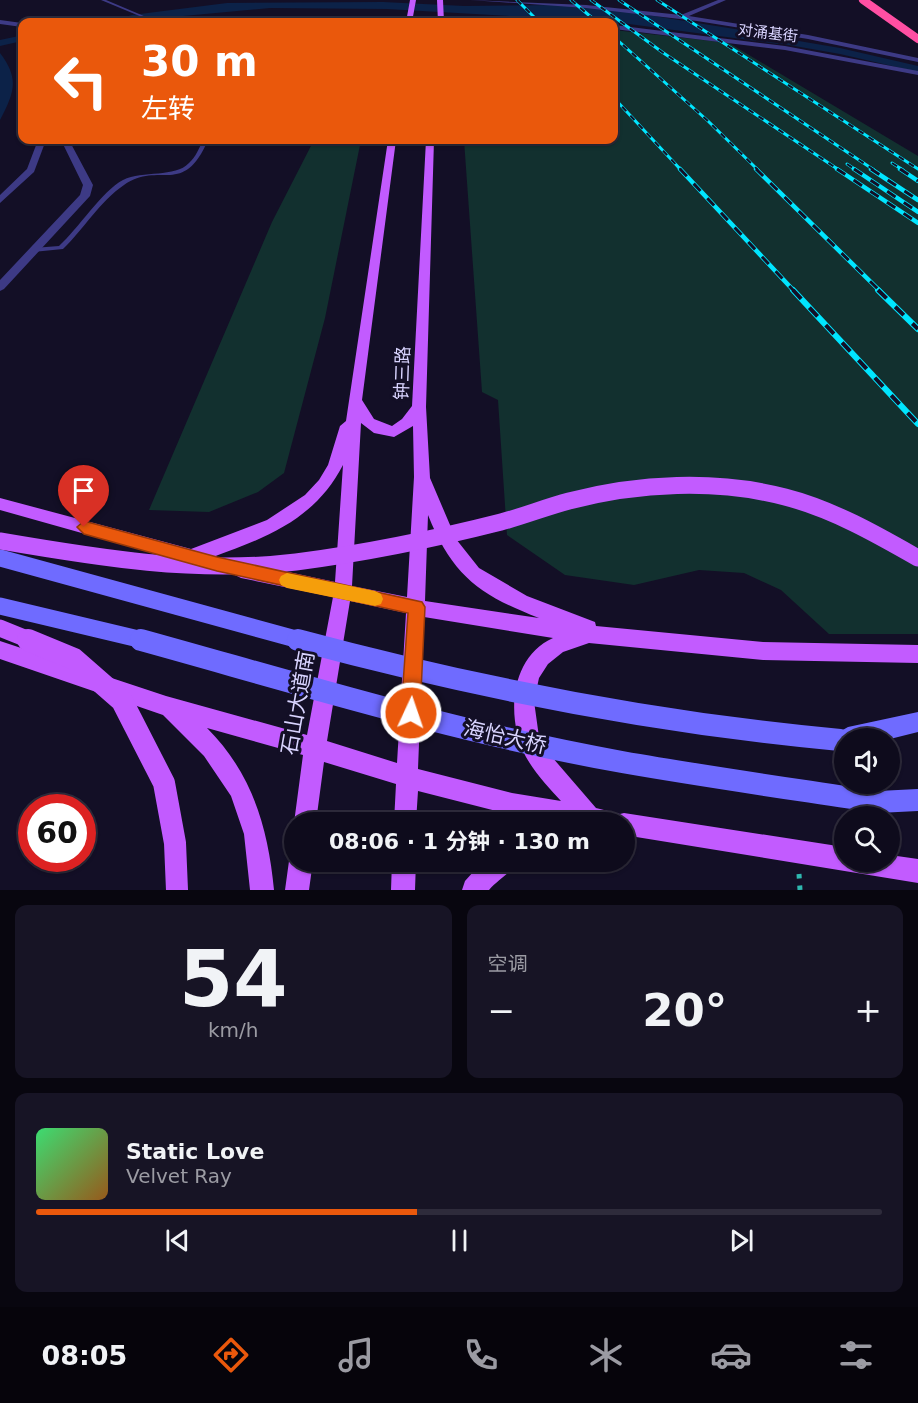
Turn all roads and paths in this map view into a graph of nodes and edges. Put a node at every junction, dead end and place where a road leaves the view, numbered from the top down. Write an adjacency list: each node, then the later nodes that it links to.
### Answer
1 (103, 0): 9 (lane)
2 (440, 0): 11 (main road)
3 (473, 0): 8 (street)
4 (723, 0): 8 (street)
5 (863, 0): 17 (highway, bridge)
6 (879, 0): 12 (highway)
7 (413, 1): 10 (main road)
8 (684, 16): 16 (street)
9 (145, 18)
10 (410, 18)
11 (441, 18)
12 (909, 21)
13 (0, 22): 14 (street)
14 (18, 24)
15 (618, 27): 18 (street, 对涌基街)
16 (794, 35): 18 (street); 19 (street)
17 (918, 39)
18 (785, 47): 20 (street, 对涌基街)
19 (918, 60)
20 (918, 73)
21 (41, 144): 26 (street)
22 (67, 144): 27 (street)
23 (204, 144): 27 (lane)
24 (391, 144): 29 (main road)
25 (430, 144): 30 (main road, 钟三路)
26 (0, 200)
27 (33, 250): 28 (street)
28 (0, 287)
29 (355, 400): 30 (main road); 34 (main road); 37 (main road)
30 (419, 407): 31 (main road, 钟三路)
31 (422, 477): 39 (main road, 钟三路); 42 (main road)
32 (0, 504): 34 (main road)
33 (0, 541): 36 (main road, bridge)
34 (190, 557): 37 (main road)
35 (0, 558): 48 (street, bridge)
36 (918, 558)
37 (343, 592): 39 (main road); 49 (main road, 石山大道南)
38 (0, 606): 51 (street, 海怡大桥, bridge)
39 (416, 607): 41 (main road); 50 (main road)
40 (0, 628): 65 (main road, bridge)
41 (589, 634): 42 (main road); 55 (main road)
42 (610, 636): 44 (main road)
43 (0, 650): 45 (main road)
44 (918, 654)
45 (166, 706): 49 (main road); 66 (main road)
46 (918, 722): 47 (street)
47 (892, 728)
48 (834, 738)
49 (315, 748): 50 (main road); 52 (main road, 石山大道南)
50 (407, 777): 53 (main road); 54 (main road)
51 (918, 800)
52 (306, 812)
53 (405, 812)
54 (557, 812)
55 (594, 812)
56 (635, 826): 58 (main road)
57 (635, 833): 58 (main road)
58 (679, 833): 59 (main road)
59 (834, 857)
60 (900, 868): 61 (main road)
61 (918, 871)
62 (299, 872): 67 (main road)
63 (404, 872): 68 (main road)
64 (488, 872): 69 (main road)
65 (177, 890)
66 (262, 890)
67 (297, 890)
68 (403, 890)
69 (474, 890)

